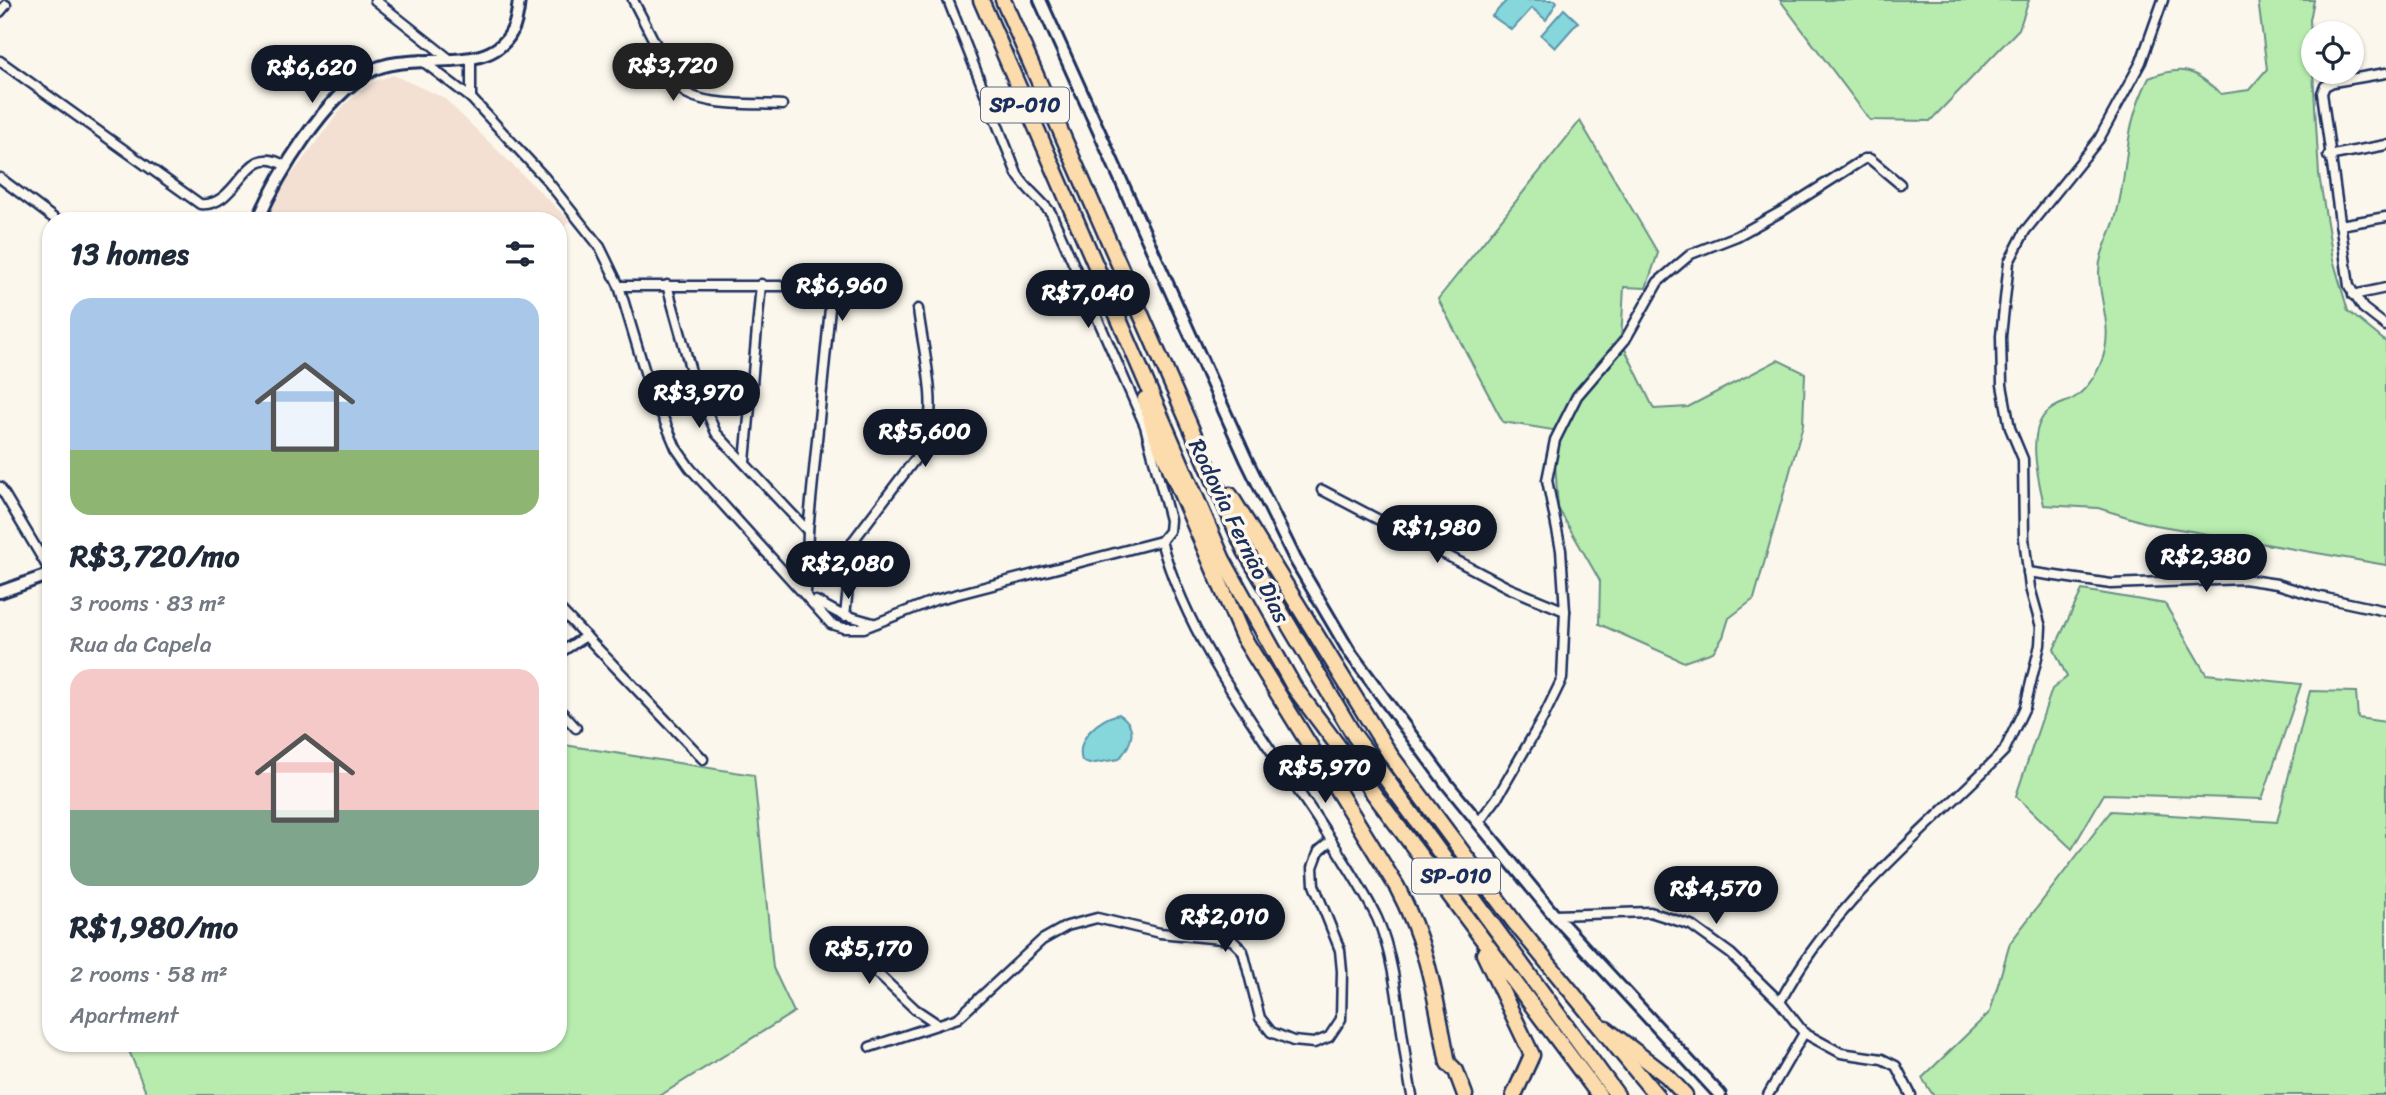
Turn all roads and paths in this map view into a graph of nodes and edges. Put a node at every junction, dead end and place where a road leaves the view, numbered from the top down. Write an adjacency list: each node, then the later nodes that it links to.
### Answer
1 (376, 0): 12 (street)
2 (519, 0): 9 (street)
3 (948, 0): 38 (street)
4 (981, 0): 32 (highway, Rodovia Fernão Dias / SP-010)
5 (1003, 0): 33 (highway, Rodovia Fernão Dias / SP-010)
6 (1040, 0): 57 (street)
7 (2163, 0): 41 (street)
8 (635, 1): 15 (street)
9 (471, 58): 12 (street); 14 (street)
10 (421, 60): 12 (street); 14 (street); 18 (street)
11 (0, 61): 18 (street)
12 (452, 61)
13 (2386, 73): 17 (street)
14 (471, 98): 27 (street)
15 (782, 105)
16 (2386, 145): 17 (street)
17 (2328, 156): 24 (street)
18 (285, 166): 22 (street)
19 (0, 178): 21 (street)
20 (1900, 184): 46 (street)
21 (45, 212)
22 (262, 212)
23 (2386, 217): 24 (street)
24 (2340, 225): 29 (street)
25 (761, 284): 26 (street); 34 (street); 37 (street)
26 (667, 285): 27 (street); 34 (street)
27 (619, 286): 44 (street)
28 (2386, 288): 29 (street)
29 (2353, 295): 31 (street)
30 (918, 309): 49 (street)
31 (2386, 326)
32 (1130, 347): 40 (highway); 52 (highway, Rodovia Fernão Dias / SP-010)
33 (1196, 438): 64 (highway); 71 (highway, Rodovia Fernão Dias / SP-010)
34 (745, 462): 37 (street)
35 (0, 487): 39 (street)
36 (1322, 490): 46 (street)
37 (808, 531): 44 (street)
38 (1161, 541): 50 (street); 58 (street)
39 (42, 558)
40 (1209, 559): 52 (highway); 68 (highway)
41 (2028, 572): 47 (street); 62 (street)
42 (42, 576): 43 (street)
43 (0, 592)
44 (806, 593): 45 (street)
45 (813, 600): 49 (street); 50 (street)
46 (1565, 611): 57 (street)
47 (2386, 611)
48 (567, 616): 51 (street)
49 (845, 616): 50 (street)
50 (873, 623)
51 (586, 636): 53 (street); 56 (street)
52 (1266, 639): 60 (highway, Rodovia Fernão Dias / SP-010)
53 (567, 648)
54 (567, 718): 55 (street)
55 (576, 728)
56 (703, 759)
57 (1479, 822): 59 (street)
58 (1331, 841): 63 (street); 67 (street)
59 (1554, 915): 62 (street); 74 (street)
60 (1467, 919): 69 (highway); 70 (highway, Rodovia Fernão Dias / SP-010)
61 (871, 935): 63 (street)
62 (1780, 1002): 65 (street)
63 (936, 1023): 66 (street)
64 (1596, 1023): 72 (highway); 73 (highway)
65 (1804, 1033): 75 (street); 76 (street)
66 (870, 1047)
67 (1412, 1095)
68 (1465, 1095)
69 (1514, 1095)
70 (1599, 1095)
71 (1617, 1095)
72 (1656, 1095)
73 (1685, 1095)
74 (1720, 1095)
75 (1768, 1095)
76 (1912, 1095)

